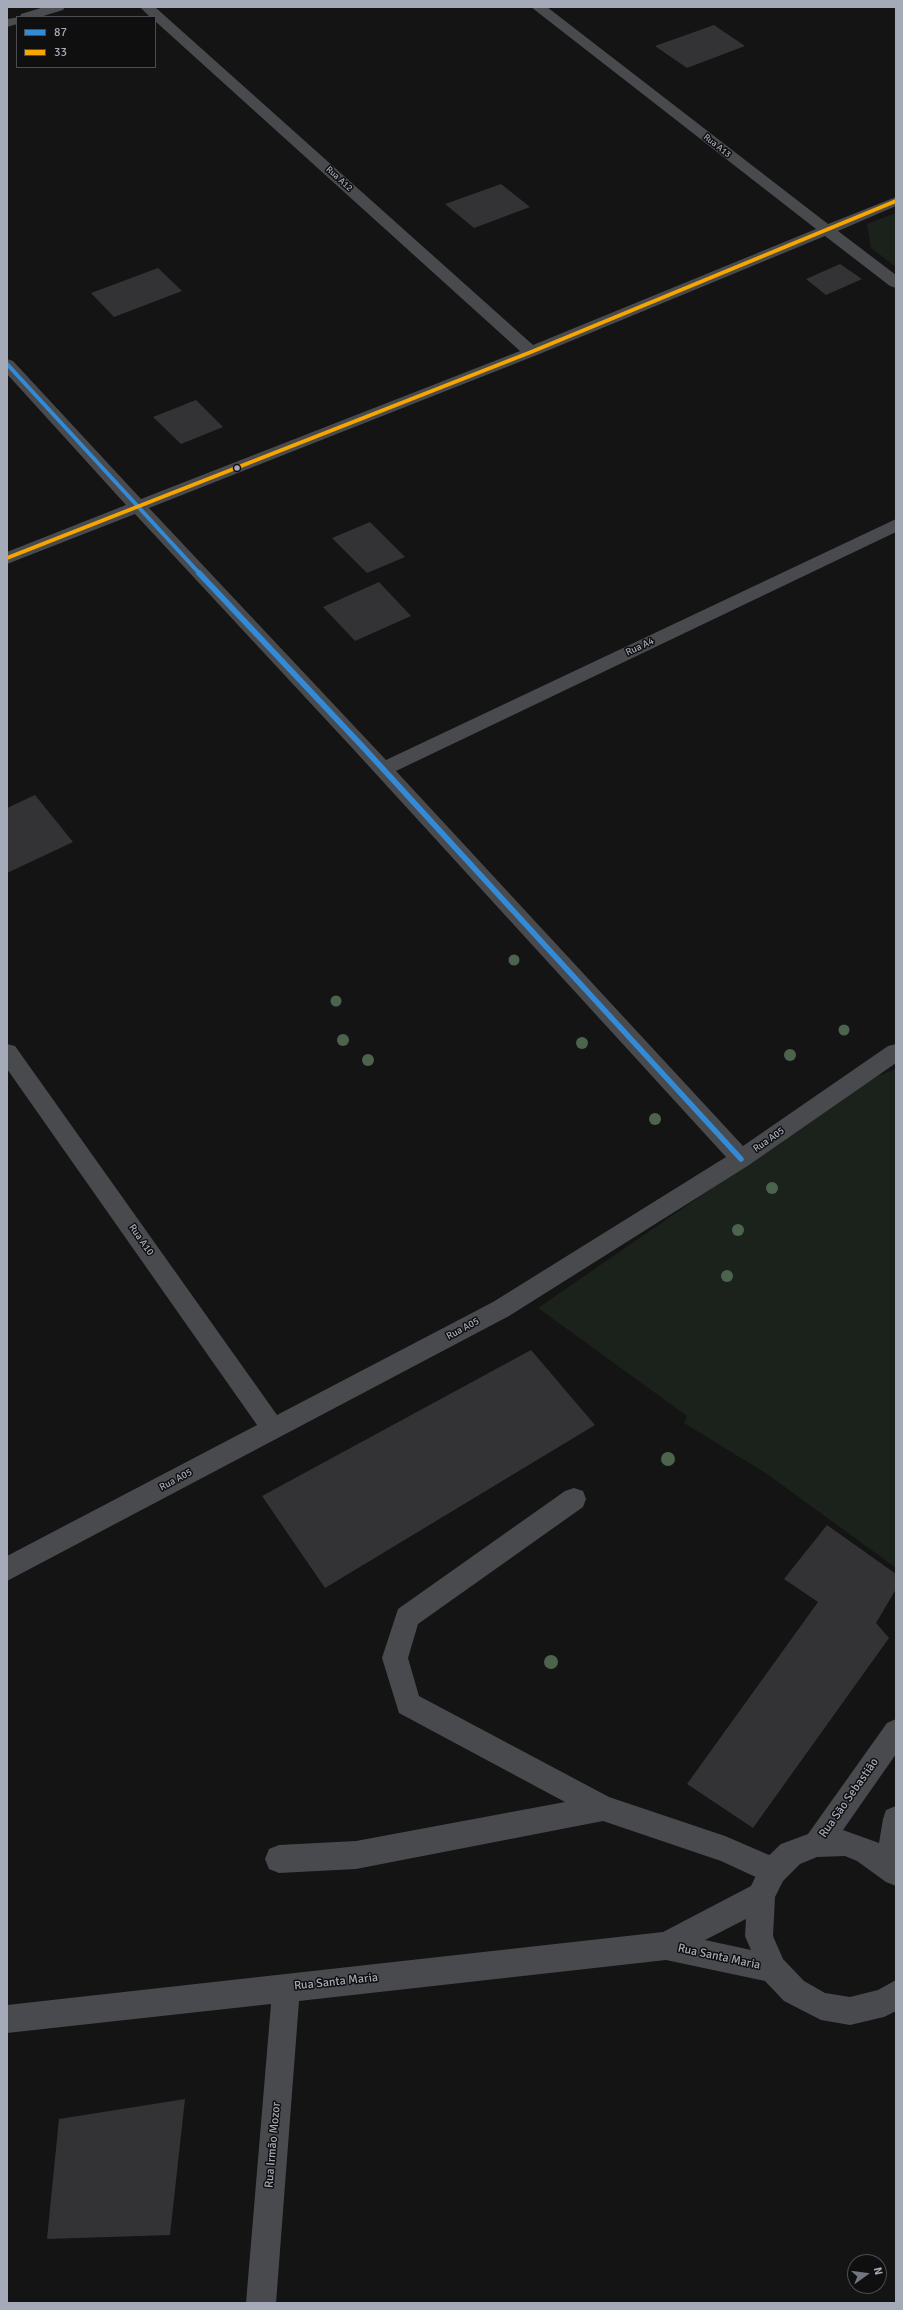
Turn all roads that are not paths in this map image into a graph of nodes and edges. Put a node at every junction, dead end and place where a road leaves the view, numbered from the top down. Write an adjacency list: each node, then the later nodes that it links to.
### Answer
1 (58, 7): 4 (main road)
2 (147, 7): 8 (street, Rua A12)
3 (538, 7): 6 (street, Rua A13)
4 (29, 16)
5 (896, 201): 6 (street)
6 (825, 230): 7 (street, Rua A13); 8 (street)
7 (896, 283)
8 (531, 352): 10 (street)
9 (7, 364): 10 (street)
10 (138, 507): 12 (street); 13 (street)
11 (896, 525): 13 (street, Rua A4)
12 (7, 558)
13 (383, 769): 16 (street)
14 (7, 1052): 17 (street, Rua A10)
15 (896, 1052): 16 (street, Rua A05)
16 (741, 1159): 17 (street, Rua A05)
17 (273, 1428): 19 (street, Rua A05)
18 (574, 1499): 21 (street)
19 (7, 1569)
20 (896, 1732): 23 (street, Rua São Sebastião)
21 (603, 1808): 24 (street); 26 (street)
22 (896, 1818): 25 (street)
23 (817, 1844): 25 (street); 26 (street)
24 (279, 1859)
25 (893, 1869)
26 (773, 1871): 27 (street)
27 (761, 1896): 28 (street, Rua Santa Maria); 29 (street)
28 (666, 1946): 29 (street, Rua Santa Maria); 30 (street, Rua Santa Maria)
29 (773, 1969): 31 (street)
30 (286, 1988): 32 (street, Rua Santa Maria); 33 (street, Rua Irmão Mozor)
31 (892, 2003)
32 (7, 2019)
33 (261, 2303)

